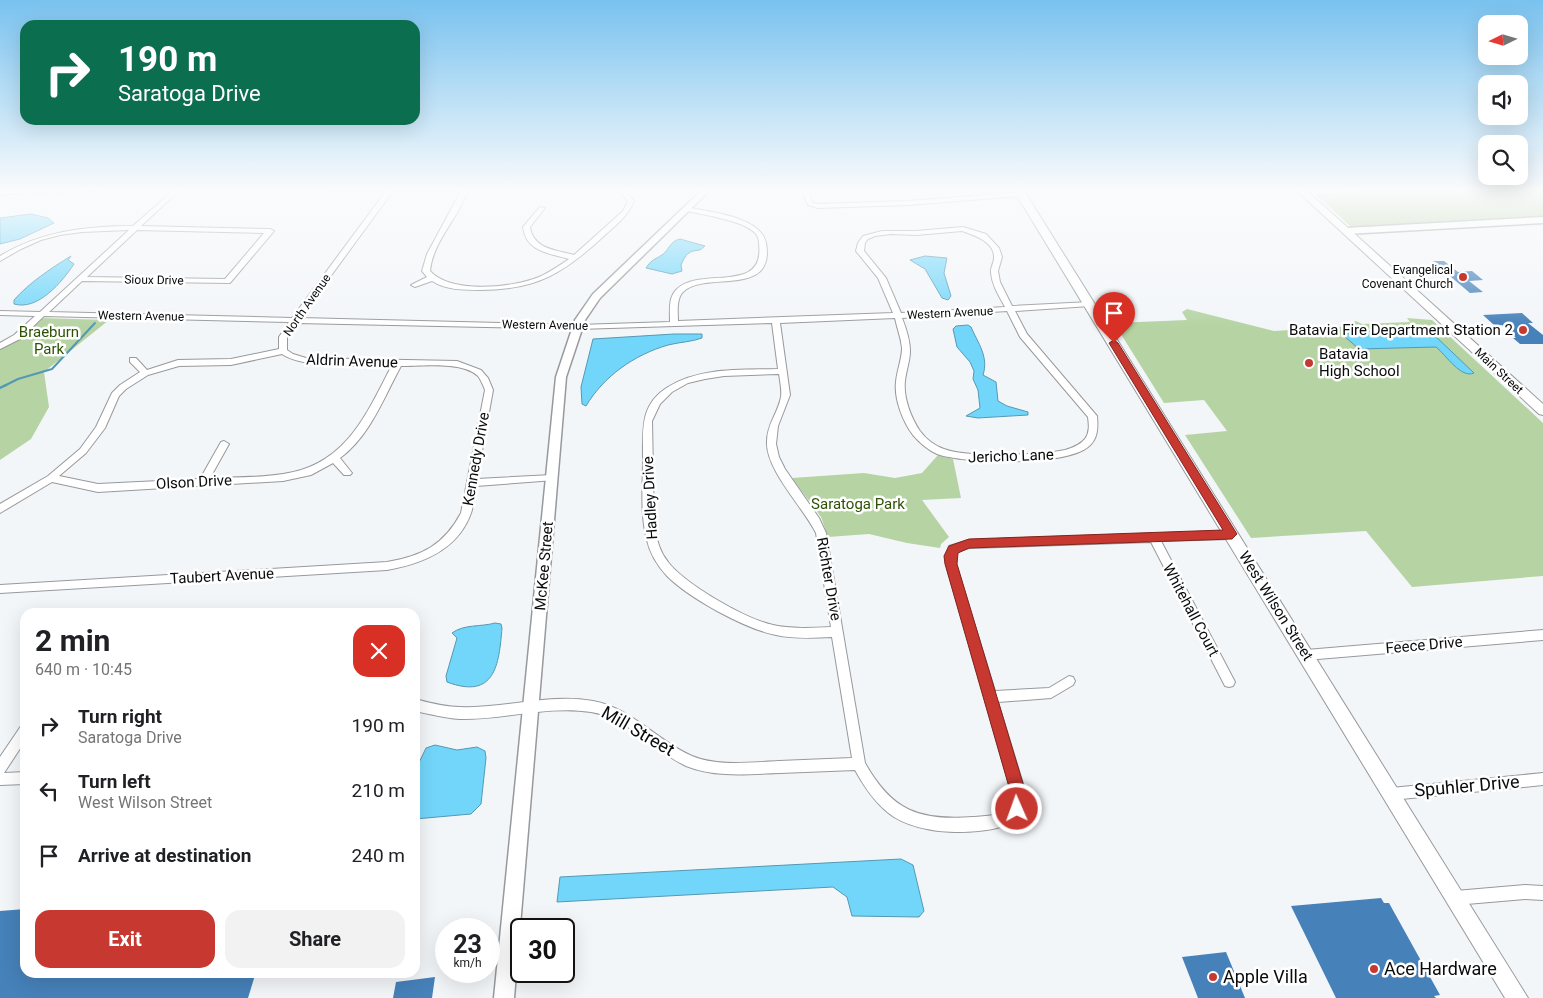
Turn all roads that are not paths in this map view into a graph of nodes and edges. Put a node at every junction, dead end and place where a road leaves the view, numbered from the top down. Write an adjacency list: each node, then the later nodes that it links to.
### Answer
1 (55, 236): 15 (street)
2 (127, 236): 17 (street)
3 (266, 236): 17 (street, Sioux Drive)
4 (357, 236): 24 (street, North Avenue)
5 (442, 236): 16 (street)
6 (526, 236): 14 (street)
7 (600, 236): 14 (street)
8 (659, 236): 27 (street, McKee Street)
9 (759, 236): 26 (street)
10 (874, 236): 23 (street)
11 (981, 236): 20 (street)
12 (1048, 236): 19 (main road, West Wilson Street)
13 (1351, 236): 35 (main road, Main Street)
14 (575, 258): 16 (street)
15 (0, 259)
16 (432, 278): 18 (street)
17 (81, 279): 22 (street)
18 (416, 285)
19 (1090, 304): 20 (street, Western Avenue); 44 (main road, West Wilson Street)
20 (1010, 309): 23 (street, Western Avenue); 23 (street, Jericho Lane)
21 (0, 314): 22 (street, Western Avenue)
22 (42, 314): 24 (street, Western Avenue); 28 (street)
23 (896, 316): 25 (street, Western Avenue)
24 (295, 320): 27 (street, Western Avenue); 29 (street, North Avenue)
25 (776, 321): 26 (street, Western Avenue); 33 (street, Richter Drive)
26 (674, 323): 27 (street, Western Avenue)
27 (578, 327): 40 (street, McKee Street)
28 (0, 346)
29 (283, 351): 31 (street, Aldrin Avenue); 34 (street)
30 (133, 360): 34 (street)
31 (398, 363): 32 (street, Aldrin Avenue); 37 (street, Olson Drive)
32 (474, 369): 42 (street, Kennedy Drive)
33 (784, 371): 48 (street, Richter Drive); 48 (street, Hadley Drive)
34 (145, 373): 39 (street)
35 (1543, 411)
36 (224, 444): 41 (street)
37 (335, 459): 38 (street); 41 (street, Olson Drive)
38 (347, 473)
39 (51, 478): 41 (street, Olson Drive); 43 (street)
40 (552, 478): 42 (street); 55 (street, McKee Street)
41 (203, 482)
42 (472, 483): 46 (street, Kennedy Drive)
43 (0, 509)
44 (1232, 534): 45 (street); 50 (main road, West Wilson Street)
45 (1154, 538): 52 (street, Whitehall Court); 53 (street)
46 (441, 547): 47 (street, Taubert Avenue)
47 (0, 589)
48 (838, 632): 57 (street, Richter Drive)
49 (1543, 635): 50 (street, Feece Drive)
50 (1306, 655): 62 (main road, West Wilson Street)
51 (1069, 681): 53 (street)
52 (1229, 682)
53 (991, 697): 57 (street, Richter Drive)
54 (420, 706): 55 (street, Mill Street)
55 (531, 708): 57 (street, Mill Street); 65 (street, McKee Street)
56 (20, 738): 58 (street)
57 (860, 764)
58 (0, 768)
59 (20, 778): 60 (street)
60 (0, 779)
61 (1543, 779): 62 (street, Spuhler Drive)
62 (1391, 794): 64 (main road, West Wilson Street)
63 (1543, 893): 64 (street)
64 (1455, 898): 66 (main road, West Wilson Street)
65 (504, 998)
66 (1517, 998)

